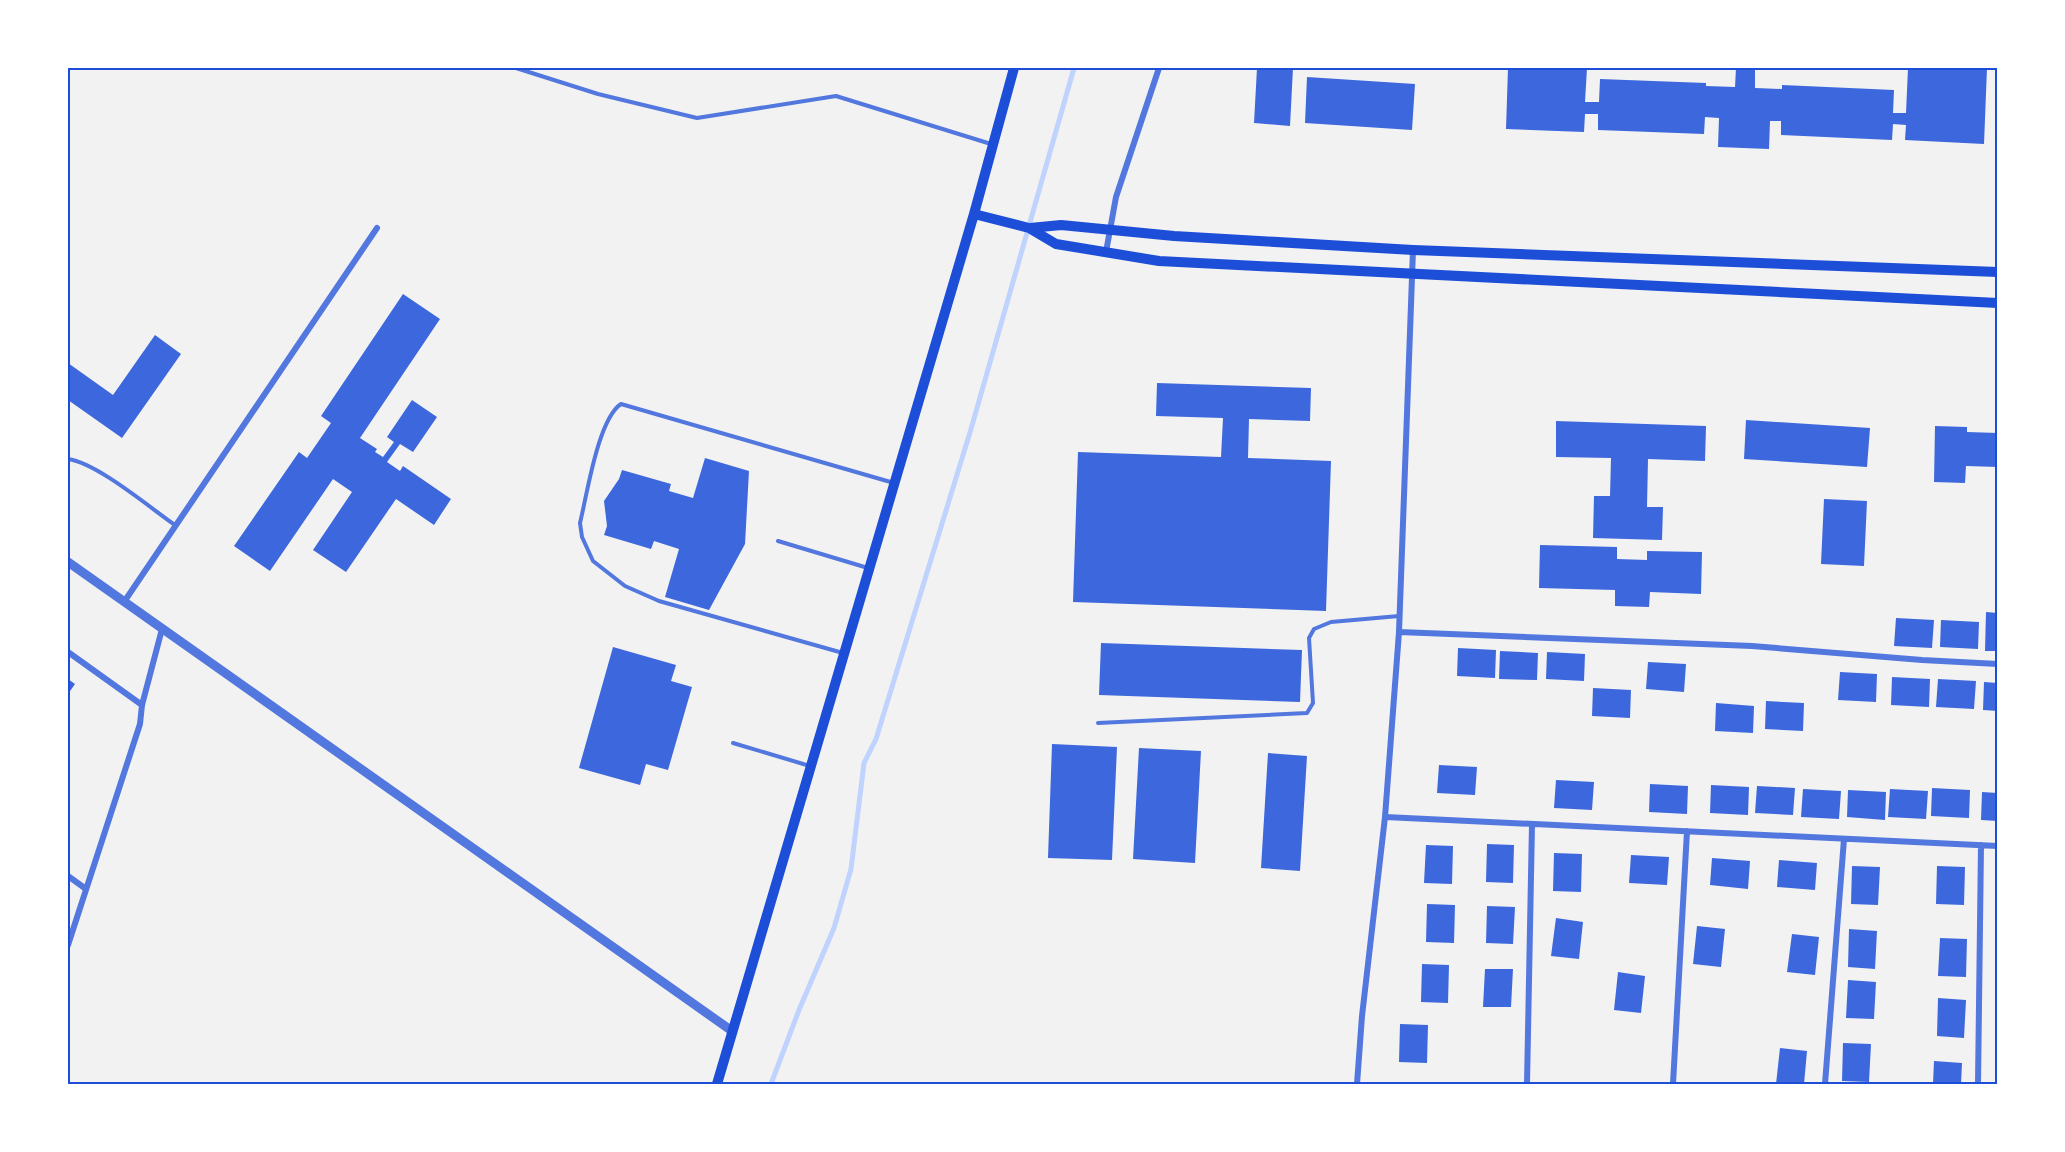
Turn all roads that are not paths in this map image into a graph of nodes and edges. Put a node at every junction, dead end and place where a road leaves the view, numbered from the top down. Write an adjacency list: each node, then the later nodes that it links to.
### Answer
1 (516, 68): 4 (lane)
2 (1014, 68): 4 (main road)
3 (1159, 68): 8 (street)
4 (991, 144): 5 (main road)
5 (974, 214): 7 (main road); 15 (main road)
6 (377, 228): 16 (street)
7 (1029, 228): 8 (main road); 10 (main road)
8 (1110, 229): 9 (main road); 10 (street)
9 (1413, 250): 11 (main road); 12 (street)
10 (1106, 252): 12 (main road)
11 (1998, 272)
12 (1413, 274): 13 (main road); 21 (street)
13 (1998, 303)
14 (68, 459): 16 (lane)
15 (894, 483): 19 (main road); 25 (lane)
16 (176, 525): 20 (street)
17 (778, 541): 19 (lane)
18 (68, 562): 20 (street)
19 (869, 568): 25 (main road)
20 (124, 602): 22 (street)
21 (1399, 616): 23 (street); 28 (lane)
22 (162, 629): 27 (street); 40 (street)
23 (1399, 632): 26 (street); 31 (street)
24 (68, 652): 27 (street)
25 (844, 653): 30 (main road)
26 (1998, 663)
27 (142, 705): 38 (street)
28 (1098, 723)
29 (733, 743): 30 (lane)
30 (810, 767): 40 (main road)
31 (1385, 818): 32 (street); 42 (street)
32 (1532, 824): 33 (street); 43 (street)
33 (1687, 831): 34 (street); 44 (street)
34 (1844, 839): 35 (street); 45 (street)
35 (1981, 845): 36 (street); 46 (street)
36 (1998, 846)
37 (68, 876): 38 (street)
38 (86, 889): 39 (street)
39 (68, 945)
40 (732, 1031): 41 (main road)
41 (717, 1084)
42 (1357, 1084)
43 (1527, 1084)
44 (1673, 1084)
45 (1825, 1084)
46 (1978, 1084)

